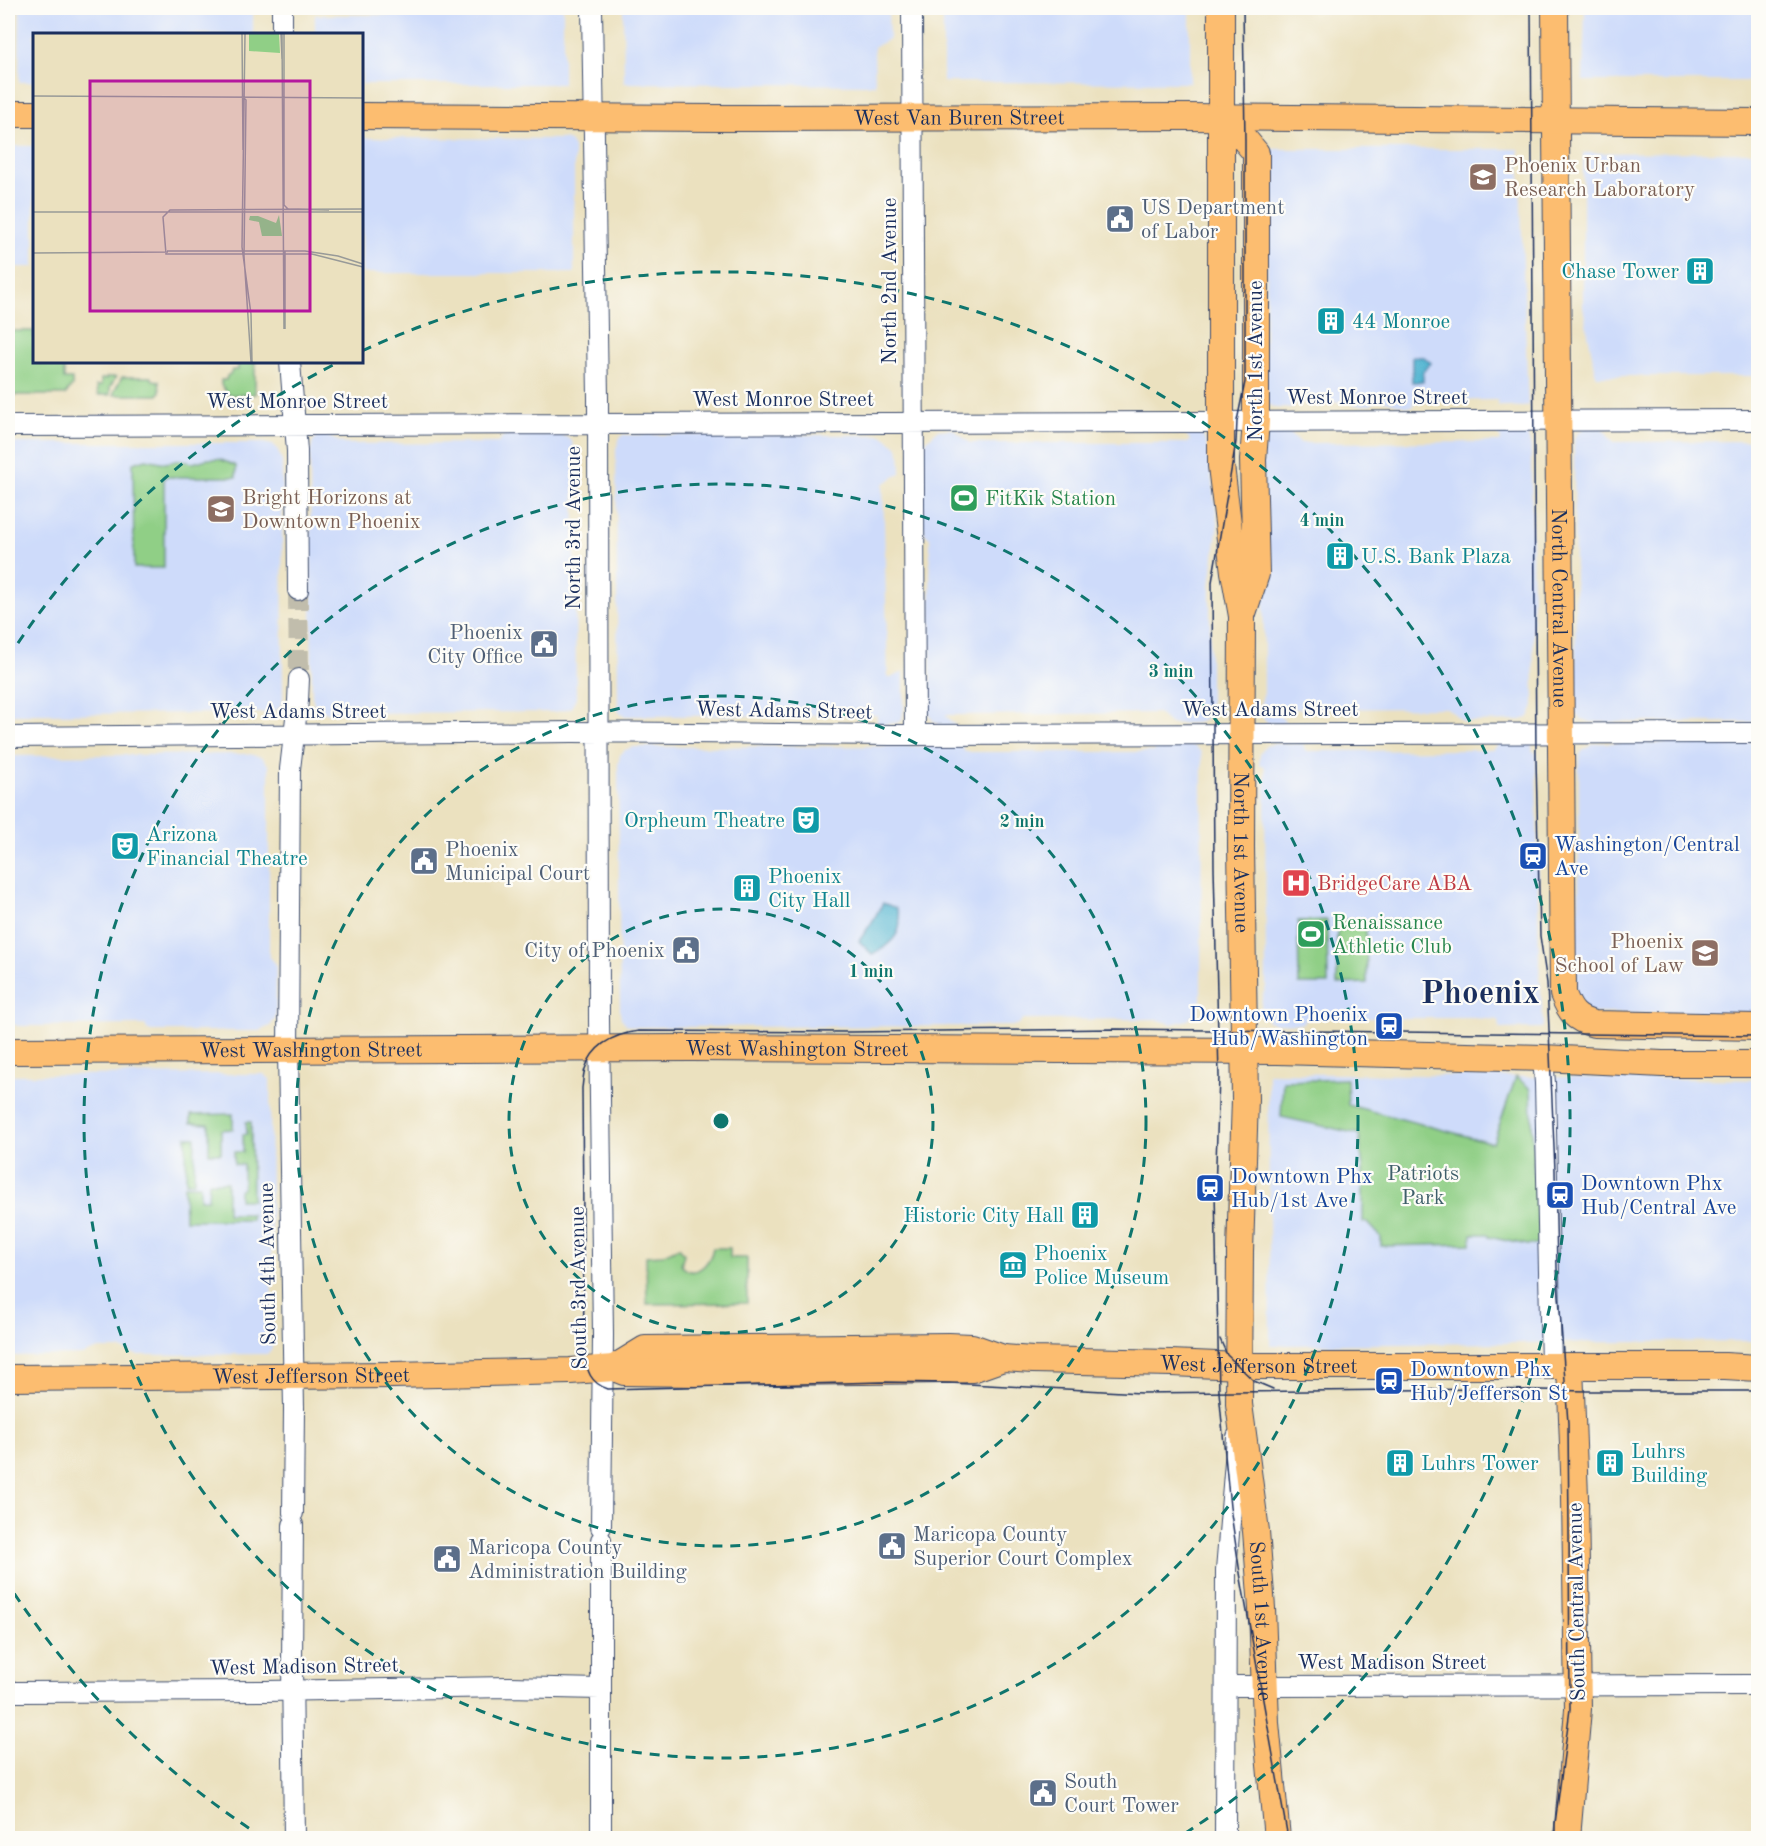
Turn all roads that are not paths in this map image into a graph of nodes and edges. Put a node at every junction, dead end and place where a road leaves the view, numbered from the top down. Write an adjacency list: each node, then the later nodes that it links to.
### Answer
1 (282, 8): 6 (street)
2 (592, 8): 10 (street, North 3rd Avenue)
3 (912, 8): 11 (street, North 2nd Avenue)
4 (1221, 8): 12 (main road, North 1st Avenue)
5 (1554, 9): 13 (main road, North Central Avenue)
6 (282, 33)
7 (8, 114): 8 (main road)
8 (33, 114)
9 (363, 116): 10 (main road, West Van Buren Street)
10 (593, 117): 11 (main road, West Van Buren Street); 21 (street, North 3rd Avenue)
11 (913, 118): 12 (main road, West Van Buren Street); 20 (street, North 2nd Avenue)
12 (1221, 118): 13 (main road, West Van Buren Street); 18 (main road, North 1st Avenue); 19 (main road, North 1st Avenue)
13 (1556, 122): 14 (main road, West Van Buren Street); 16 (main road, North Central Avenue)
14 (1758, 122)
15 (290, 363): 22 (street)
16 (1558, 420): 17 (street, West Monroe Street); 19 (street, West Monroe Street); 29 (main road, North Central Avenue)
17 (1758, 420)
18 (1221, 421): 19 (street, West Monroe Street); 20 (street, West Monroe Street); 25 (main road, North 1st Avenue)
19 (1256, 421): 25 (main road, North 1st Avenue)
20 (914, 423): 21 (street, West Monroe Street); 31 (street, North 2nd Avenue)
21 (597, 424): 22 (street, West Monroe Street); 27 (street, North 3rd Avenue)
22 (295, 425): 23 (street, West Monroe Street); 24 (street)
23 (8, 426)
24 (298, 590)
25 (1242, 616): 28 (main road, North 1st Avenue)
26 (299, 679): 32 (street, South 4th Avenue)
27 (597, 732): 31 (street, West Adams Street); 32 (street, West Adams Street); 35 (street, North 3rd Avenue)
28 (1242, 733): 29 (street, West Adams Street); 31 (street, West Adams Street); 38 (main road, North 1st Avenue)
29 (1560, 733): 30 (street, West Adams Street); 34 (main road, North Central Avenue)
30 (1758, 733)
31 (915, 734)
32 (294, 735): 33 (street, West Adams Street); 37 (street, South 4th Avenue)
33 (8, 737)
34 (1758, 1027)
35 (599, 1048): 37 (main road, West Washington Street); 38 (main road, West Washington Street); 44 (street, South 3rd Avenue)
36 (8, 1051): 37 (main road, West Washington Street)
37 (288, 1051): 45 (street, South 4th Avenue)
38 (1244, 1052): 39 (main road, West Washington Street); 41 (main road, South 1st Avenue)
39 (1543, 1058): 40 (main road, West Washington Street); 42 (street)
40 (1758, 1064)
41 (1240, 1366): 42 (main road, West Jefferson Street); 44 (main road, West Jefferson Street); 47 (main road, South 1st Avenue)
42 (1560, 1366): 43 (main road, West Jefferson Street); 51 (main road, South Central Avenue)
43 (1758, 1368)
44 (608, 1369): 45 (main road, West Jefferson Street); 52 (street, South 3rd Avenue)
45 (294, 1376): 46 (main road, West Jefferson Street); 54 (street, South 4th Avenue)
46 (8, 1378)
47 (1239, 1404): 49 (street, South 1st Avenue); 50 (main road, South 1st Avenue)
48 (1758, 1685): 51 (street, West Madison Street)
49 (1227, 1686): 50 (street, West Madison Street); 57 (street, South 1st Avenue)
50 (1264, 1686): 51 (street, West Madison Street); 58 (main road, South 1st Avenue)
51 (1566, 1686): 59 (main road, South Central Avenue)
52 (600, 1689): 54 (street, West Madison Street); 56 (street, South 3rd Avenue)
53 (8, 1690): 54 (street, West Madison Street)
54 (292, 1690): 55 (street, South 4th Avenue)
55 (294, 1839)
56 (601, 1839)
57 (1225, 1839)
58 (1277, 1839)
59 (1567, 1839)

